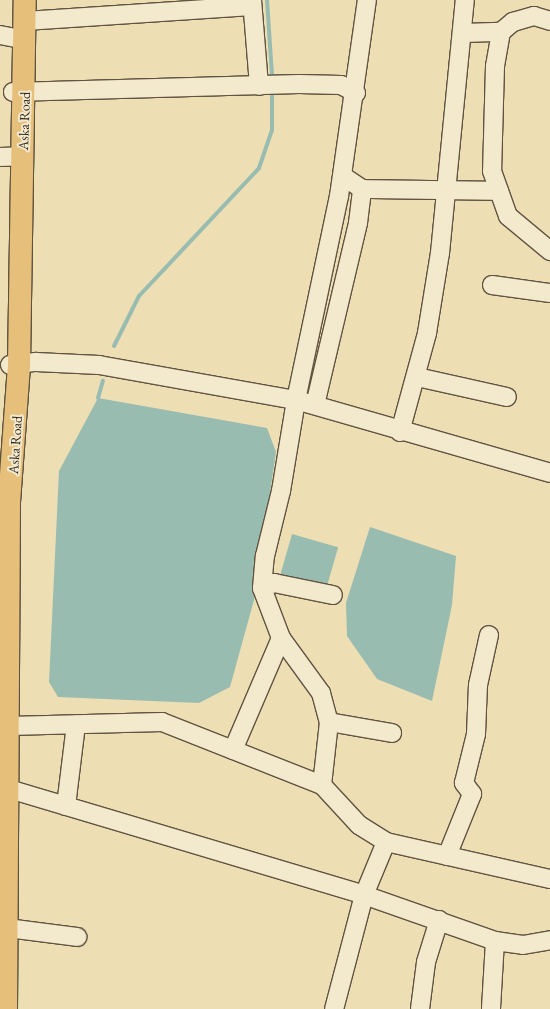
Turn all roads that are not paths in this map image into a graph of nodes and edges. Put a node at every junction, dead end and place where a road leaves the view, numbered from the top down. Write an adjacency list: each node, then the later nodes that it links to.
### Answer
1 (13, 0): 9 (highway)
2 (25, 0): 9 (highway)
3 (366, 0): 12 (street)
4 (465, 0): 8 (street)
5 (252, 3): 9 (street); 10 (street)
6 (550, 21): 7 (street)
7 (501, 32): 8 (street); 17 (street)
8 (464, 33): 16 (street)
9 (15, 34): 11 (highway)
10 (259, 86): 11 (street); 12 (street)
11 (19, 92): 13 (highway)
12 (356, 92): 14 (street)
13 (12, 156): 21 (highway)
14 (343, 176): 15 (street); 24 (street)
15 (362, 189): 16 (street); 25 (street)
16 (447, 190): 17 (street); 22 (street)
17 (499, 191): 18 (street)
18 (550, 251)
19 (492, 285): 20 (street)
20 (550, 293)
21 (15, 365): 24 (street); 27 (highway)
22 (417, 378): 23 (street); 26 (street)
23 (507, 397)
24 (296, 400): 25 (street); 30 (street)
25 (315, 405): 26 (street)
26 (400, 432): 28 (street)
27 (6, 466): 29 (highway); 36 (highway, Aska Road)
28 (550, 473)
29 (0, 556)
30 (262, 588): 31 (street); 33 (street)
31 (333, 595)
32 (489, 635): 43 (street)
33 (281, 638): 34 (street); 38 (street)
34 (329, 722): 37 (street); 39 (street)
35 (76, 725): 36 (street); 38 (street); 41 (street)
36 (9, 726): 40 (highway, Aska Road)
37 (392, 733)
38 (233, 750): 39 (street)
39 (322, 785): 42 (street)
40 (4, 789): 41 (street); 47 (highway, Aska Road)
41 (66, 806): 45 (street)
42 (386, 842): 43 (street); 45 (street)
43 (448, 856): 44 (street)
44 (550, 879)
45 (364, 895): 46 (street); 52 (street)
46 (439, 920): 49 (street); 53 (street)
47 (8, 928): 48 (street); 51 (highway, Aska Road)
48 (77, 938)
49 (495, 940): 50 (street); 54 (street)
50 (550, 940)
51 (6, 1009)
52 (334, 1009)
53 (420, 1009)
54 (491, 1009)

